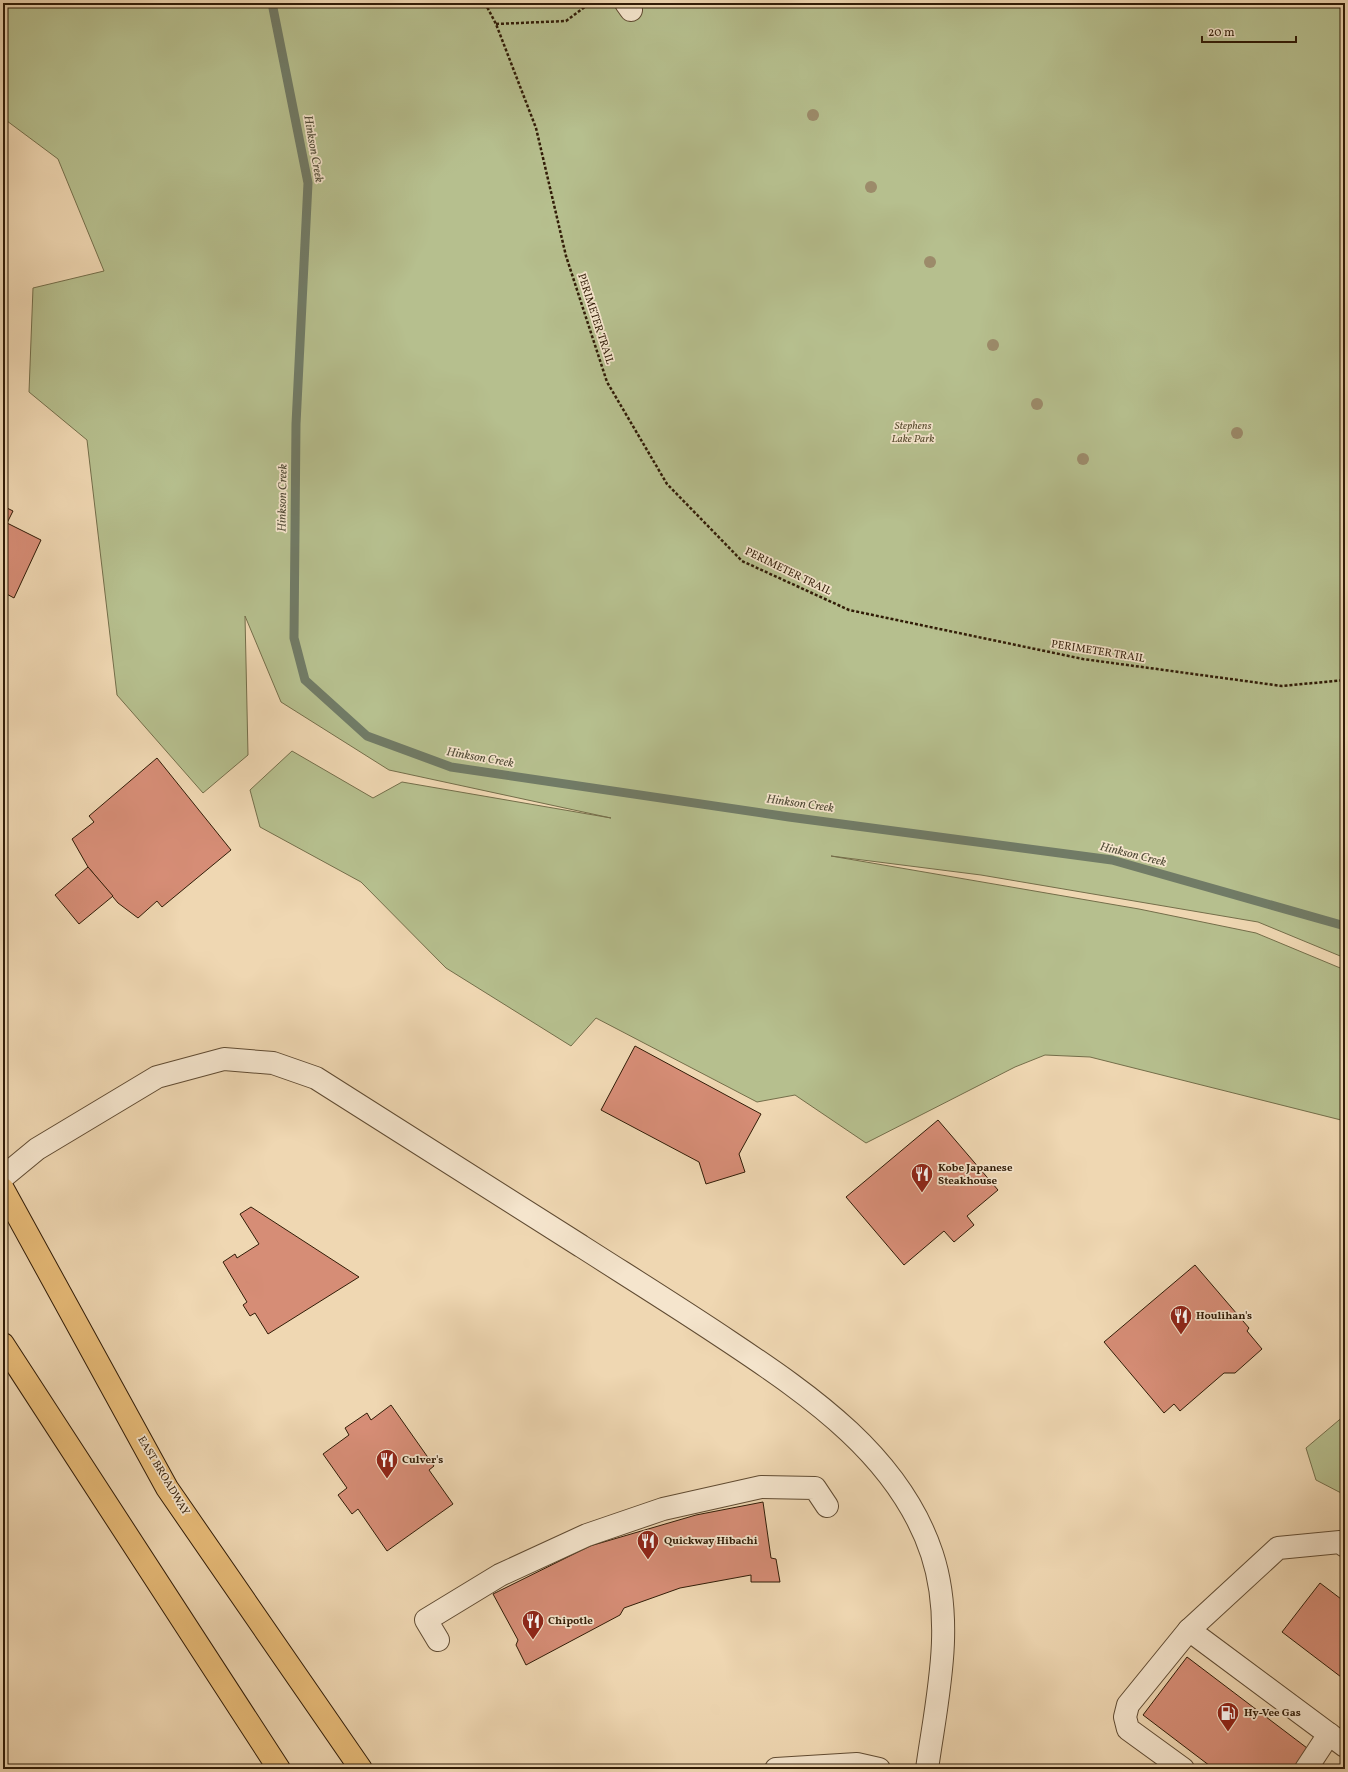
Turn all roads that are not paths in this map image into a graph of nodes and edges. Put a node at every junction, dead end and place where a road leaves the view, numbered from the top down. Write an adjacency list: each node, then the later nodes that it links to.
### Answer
1 (3, 1177): 13 (street)
2 (3, 1189): 10 (main road, EAST BROADWAY)
3 (3, 1344): 9 (main road)
4 (826, 1506): 7 (street)
5 (1345, 1546): 6 (street)
6 (1189, 1630): 8 (street); 14 (street)
7 (438, 1640)
8 (1337, 1740): 15 (street)
9 (279, 1769)
10 (361, 1769)
11 (776, 1769): 12 (street)
12 (879, 1769)
13 (926, 1769)
14 (1183, 1769)
15 (1306, 1769)

